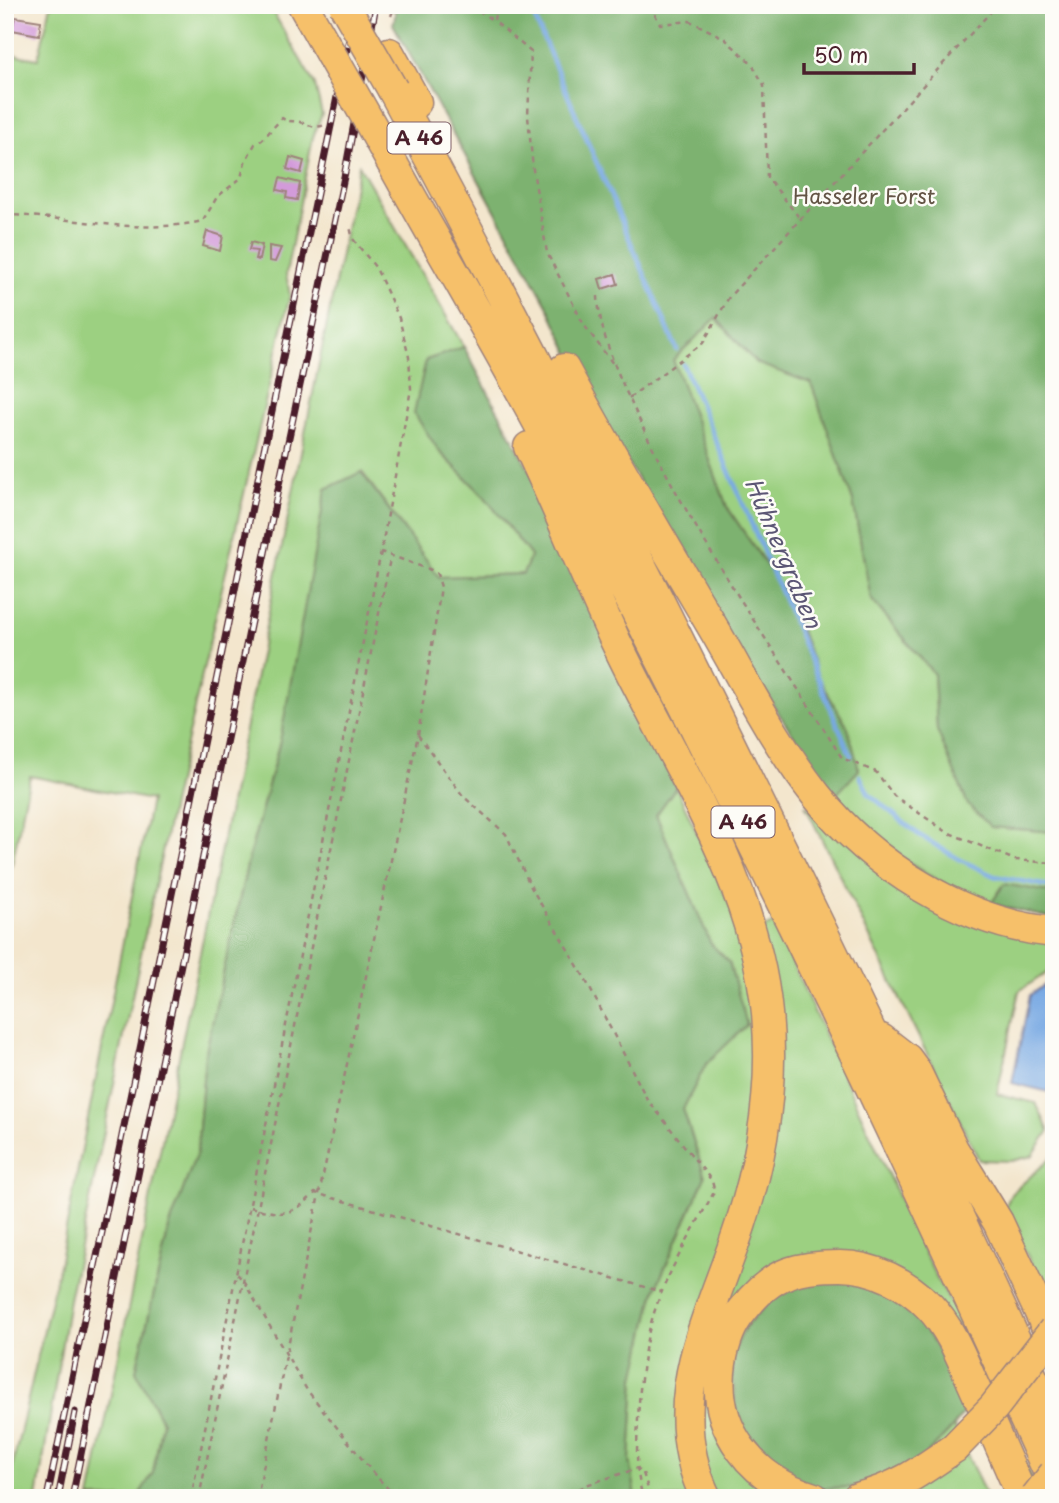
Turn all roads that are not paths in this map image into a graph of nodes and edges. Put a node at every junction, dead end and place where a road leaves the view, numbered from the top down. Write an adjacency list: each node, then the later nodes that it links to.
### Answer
1 (303, 5): 4 (highway, A 46, bridge)
2 (344, 5): 6 (highway, A 46, bridge)
3 (362, 5): 5 (highway)
4 (399, 176): 11 (highway, A 46); 12 (highway)
5 (1054, 932)
6 (871, 1030): 8 (highway); 9 (highway, A 46)
7 (1054, 1330): 14 (highway, bridge)
8 (1054, 1343)
9 (1054, 1426)
10 (1054, 1474): 16 (highway, bridge)
11 (1054, 1484)
12 (706, 1498)
13 (814, 1498): 15 (highway)
14 (858, 1498)
15 (1023, 1498)
16 (1035, 1498)

